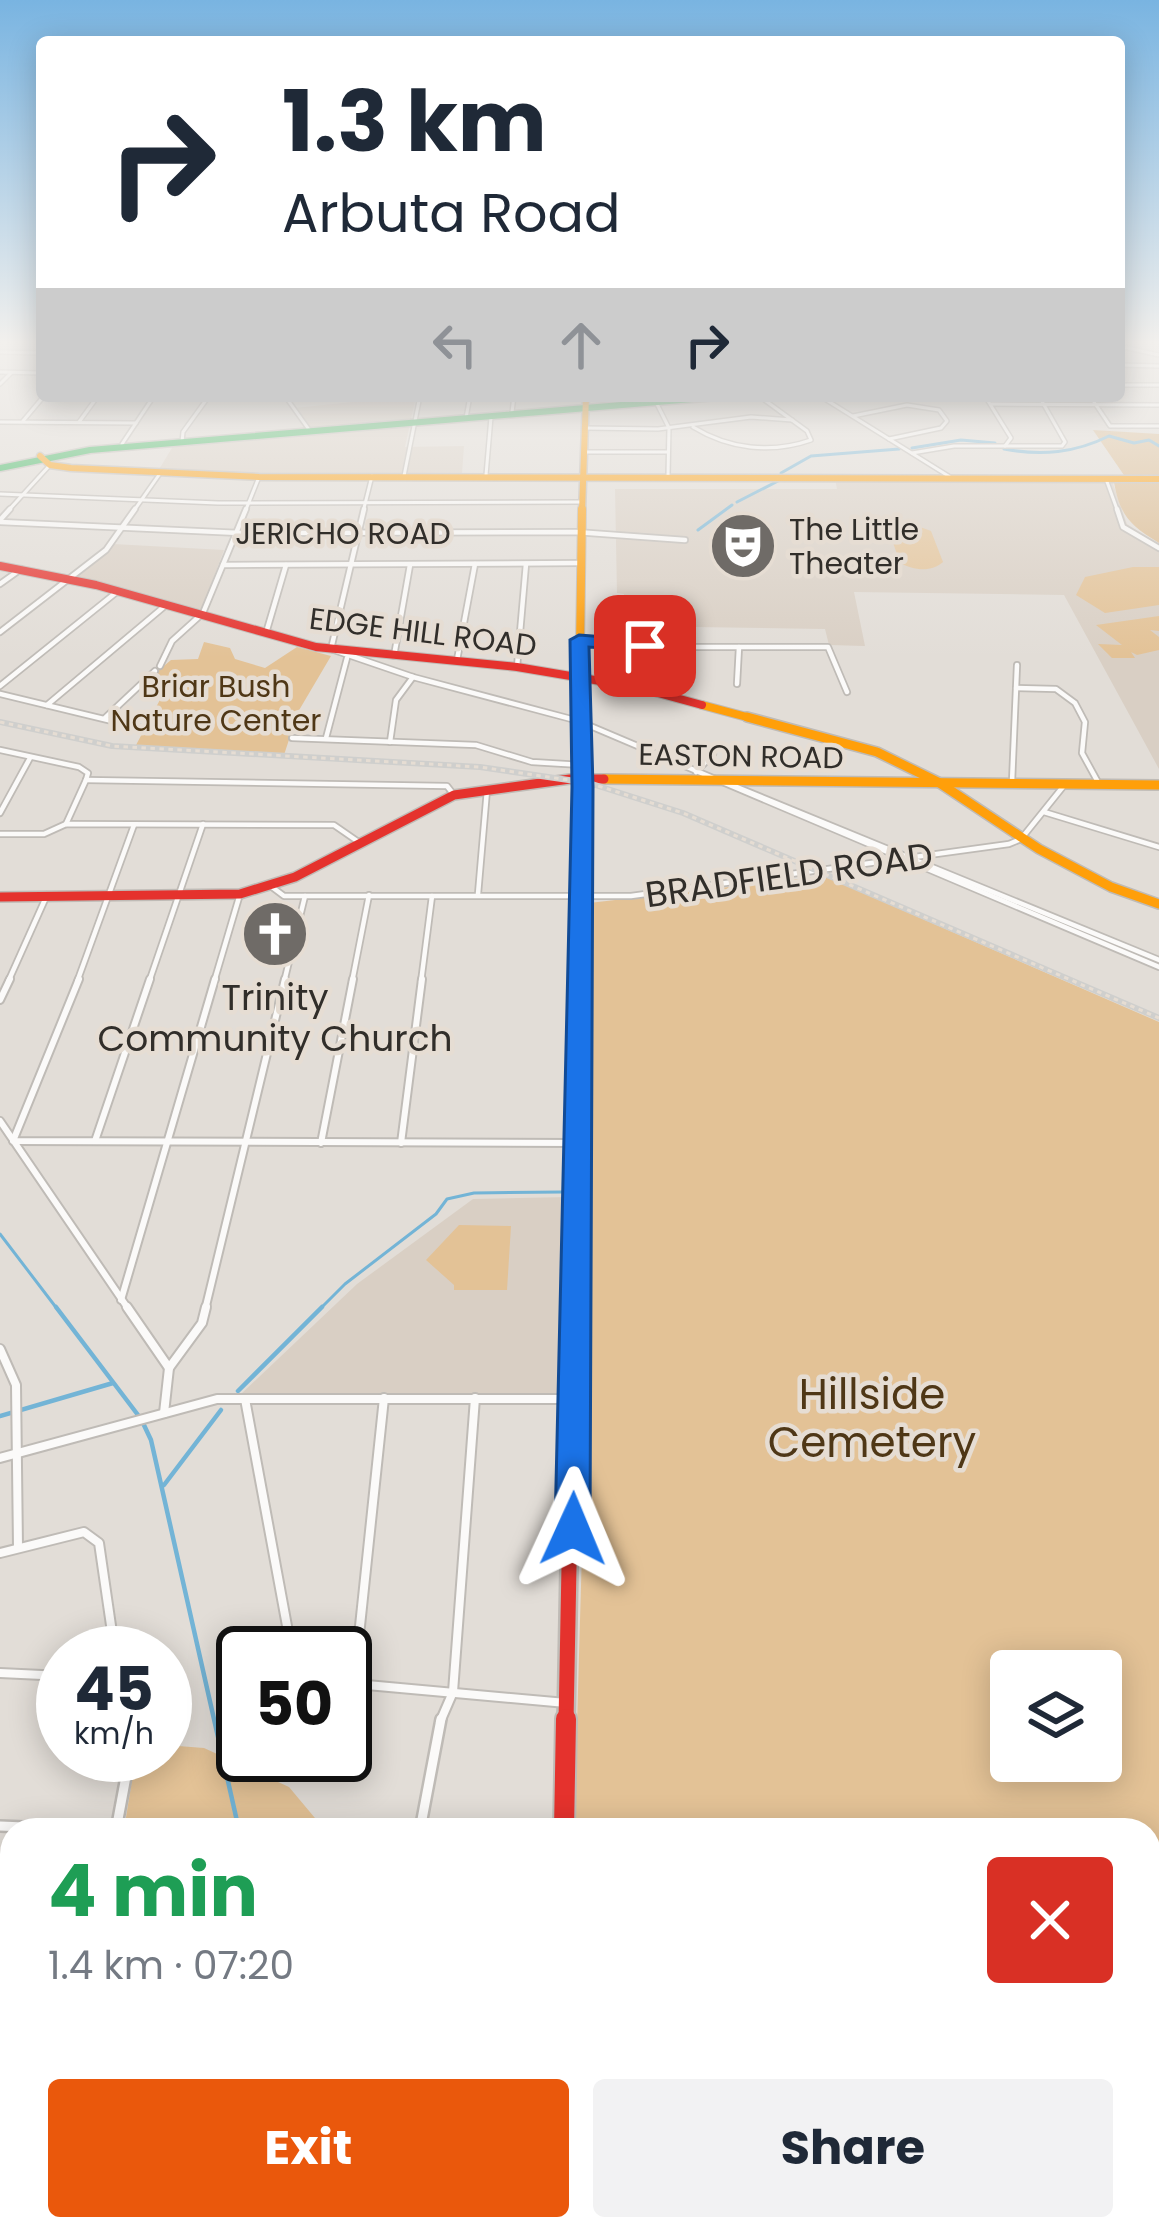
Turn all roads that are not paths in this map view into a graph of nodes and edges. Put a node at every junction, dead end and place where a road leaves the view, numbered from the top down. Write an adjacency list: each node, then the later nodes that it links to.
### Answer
1 (77, 449): 10 (main road)
2 (117, 449): 10 (main road)
3 (409, 449): 16 (street)
4 (488, 449): 17 (street)
5 (906, 449): 9 (street)
6 (959, 449): 9 (street)
7 (585, 452): 8 (street); 13 (main road)
8 (667, 452): 18 (street)
9 (912, 453): 19 (street)
10 (44, 460): 11 (main road); 12 (main road); 23 (street)
11 (0, 467)
12 (160, 472): 14 (main road); 24 (street)
13 (584, 475): 17 (main road); 18 (main road); 25 (main road)
14 (259, 476): 15 (main road); 26 (street)
15 (372, 476): 16 (main road); 27 (street)
16 (404, 476): 17 (main road)
17 (486, 476)
18 (668, 476): 19 (main road)
19 (950, 477): 20 (main road)
20 (1106, 478): 21 (main road); 34 (street)
21 (1159, 479)
22 (0, 494): 23 (street)
23 (23, 495): 24 (street); 28 (street)
24 (142, 500): 26 (street); 29 (street)
25 (583, 502): 27 (street); 32 (main road)
26 (248, 503): 27 (street); 30 (street)
27 (366, 503): 31 (street)
28 (0, 521): 29 (street, JERICHO ROAD)
29 (122, 528): 30 (street, JERICHO ROAD); 44 (street)
30 (236, 533): 31 (street, JERICHO ROAD); 42 (street)
31 (358, 533): 32 (street, JERICHO ROAD); 37 (street)
32 (581, 533): 33 (street, JERICHO ROAD); 36 (main road)
33 (686, 540)
34 (1159, 548)
35 (526, 563): 36 (street); 38 (street); 60 (street)
36 (581, 563): 51 (main road)
37 (352, 564): 39 (street); 40 (street); 54 (street)
38 (475, 564): 40 (street); 57 (street)
39 (286, 565): 42 (street); 50 (street)
40 (410, 565): 56 (street)
41 (0, 566): 43 (main road, EDGE HILL ROAD)
42 (223, 566): 48 (street)
43 (21, 569): 44 (main road, EDGE HILL ROAD); 45 (street)
44 (70, 579): 46 (main road, EDGE HILL ROAD); 49 (street)
45 (0, 584)
46 (118, 591): 47 (main road, EDGE HILL ROAD); 65 (street)
47 (166, 605): 48 (main road, EDGE HILL ROAD); 67 (street)
48 (200, 614): 50 (main road, EDGE HILL ROAD); 68 (street)
49 (0, 632)
50 (266, 632): 54 (main road, EDGE HILL ROAD)
51 (579, 640): 52 (street); 62 (main road)
52 (645, 646): 53 (street); 58 (street)
53 (739, 647): 63 (street); 66 (street)
54 (331, 649): 55 (main road, EDGE HILL ROAD)
55 (351, 655): 56 (main road, EDGE HILL ROAD); 61 (street); 71 (street)
56 (394, 656): 57 (main road, EDGE HILL ROAD)
57 (457, 660): 60 (main road, EDGE HILL ROAD)
58 (638, 664)
59 (1017, 665): 64 (street)
60 (517, 667): 62 (main road, EDGE HILL ROAD)
61 (412, 677): 72 (street); 77 (street, bridge)
62 (580, 677): 76 (main road); 80 (main road, EDGE HILL ROAD)
63 (737, 684)
64 (1016, 688): 81 (street); 83 (street)
65 (0, 690): 67 (street)
66 (847, 692)
67 (47, 705): 68 (street)
68 (104, 719): 69 (street)
69 (141, 728)
70 (292, 738): 71 (street)
71 (326, 740): 72 (street)
72 (390, 742): 76 (street)
73 (0, 750): 75 (street)
74 (713, 754): 77 (street)
75 (30, 758): 79 (street); 88 (street)
76 (582, 771): 78 (main road, EASTON ROAD); 85 (main road, EASTON ROAD); 107 (main road)
77 (696, 772): 78 (street)
78 (712, 779): 80 (main road, EASTON ROAD); 96 (street)
79 (86, 780): 86 (street); 89 (street)
80 (938, 782): 81 (main road, EASTON ROAD); 93 (main road, EDGE HILL ROAD)
81 (1012, 782): 82 (main road, EASTON ROAD)
82 (1066, 783): 83 (main road, EASTON ROAD); 87 (street)
83 (1099, 784): 84 (main road, EASTON ROAD)
84 (1159, 785)
85 (487, 790): 86 (main road, EASTON ROAD); 103 (street)
86 (454, 795): 94 (main road, EASTON ROAD)
87 (1044, 812): 93 (street); 95 (street)
88 (0, 813)
89 (66, 824): 91 (street); 92 (street)
90 (202, 824): 91 (street); 94 (street); 102 (street)
91 (134, 825): 101 (street)
92 (0, 834)
93 (1021, 839): 96 (street, BRADFIELD ROAD); 108 (main road, EDGE HILL ROAD)
94 (360, 843): 97 (main road, EASTON ROAD)
95 (1159, 847)
96 (906, 859): 107 (street, BRADFIELD ROAD); 109 (street)
97 (272, 887): 98 (main road, EASTON ROAD); 104 (street, BRADFIELD ROAD)
98 (240, 894): 102 (main road, EASTON ROAD); 114 (street)
99 (0, 895): 100 (main road, EASTON ROAD)
100 (47, 895): 101 (main road, EASTON ROAD); 110 (street)
101 (109, 895): 102 (main road, EASTON ROAD); 112 (street)
102 (177, 895): 113 (street)
103 (478, 895): 106 (street, BRADFIELD ROAD); 107 (street, BRADFIELD ROAD)
104 (305, 896): 105 (street, BRADFIELD ROAD); 115 (street)
105 (369, 896): 106 (street, BRADFIELD ROAD); 116 (street)
106 (432, 896): 117 (street)
107 (580, 896): 118 (main road)
108 (1159, 904)
109 (1159, 963)
110 (0, 1000)
111 (0, 1121): 112 (street)
112 (13, 1141): 113 (street); 119 (street)
113 (95, 1142): 114 (street)
114 (168, 1142): 115 (street); 119 (street)
115 (246, 1142): 116 (street); 123 (street)
116 (321, 1143): 117 (street)
117 (401, 1143): 118 (street)
118 (577, 1143): 127 (main road)
119 (121, 1300): 123 (street)
120 (0, 1349): 121 (street)
121 (11, 1364): 122 (street); 129 (street)
122 (0, 1367)
123 (169, 1369): 128 (street)
124 (384, 1398): 125 (street); 126 (street); 135 (street)
125 (476, 1398): 127 (street); 139 (street)
126 (245, 1399): 128 (street); 134 (street)
127 (574, 1399): 140 (main road)
128 (164, 1413): 129 (street)
129 (14, 1454): 130 (street); 131 (street)
130 (0, 1458)
131 (18, 1547): 132 (street); 133 (street)
132 (0, 1553)
133 (111, 1626)
134 (287, 1626)
135 (356, 1626)
136 (0, 1673): 137 (street)
137 (36, 1675)
138 (372, 1685): 139 (street)
139 (453, 1692): 140 (street); 143 (street)
140 (570, 1703): 144 (main road)
141 (125, 1782): 142 (street)
142 (118, 1818)
143 (422, 1818)
144 (565, 1818)

